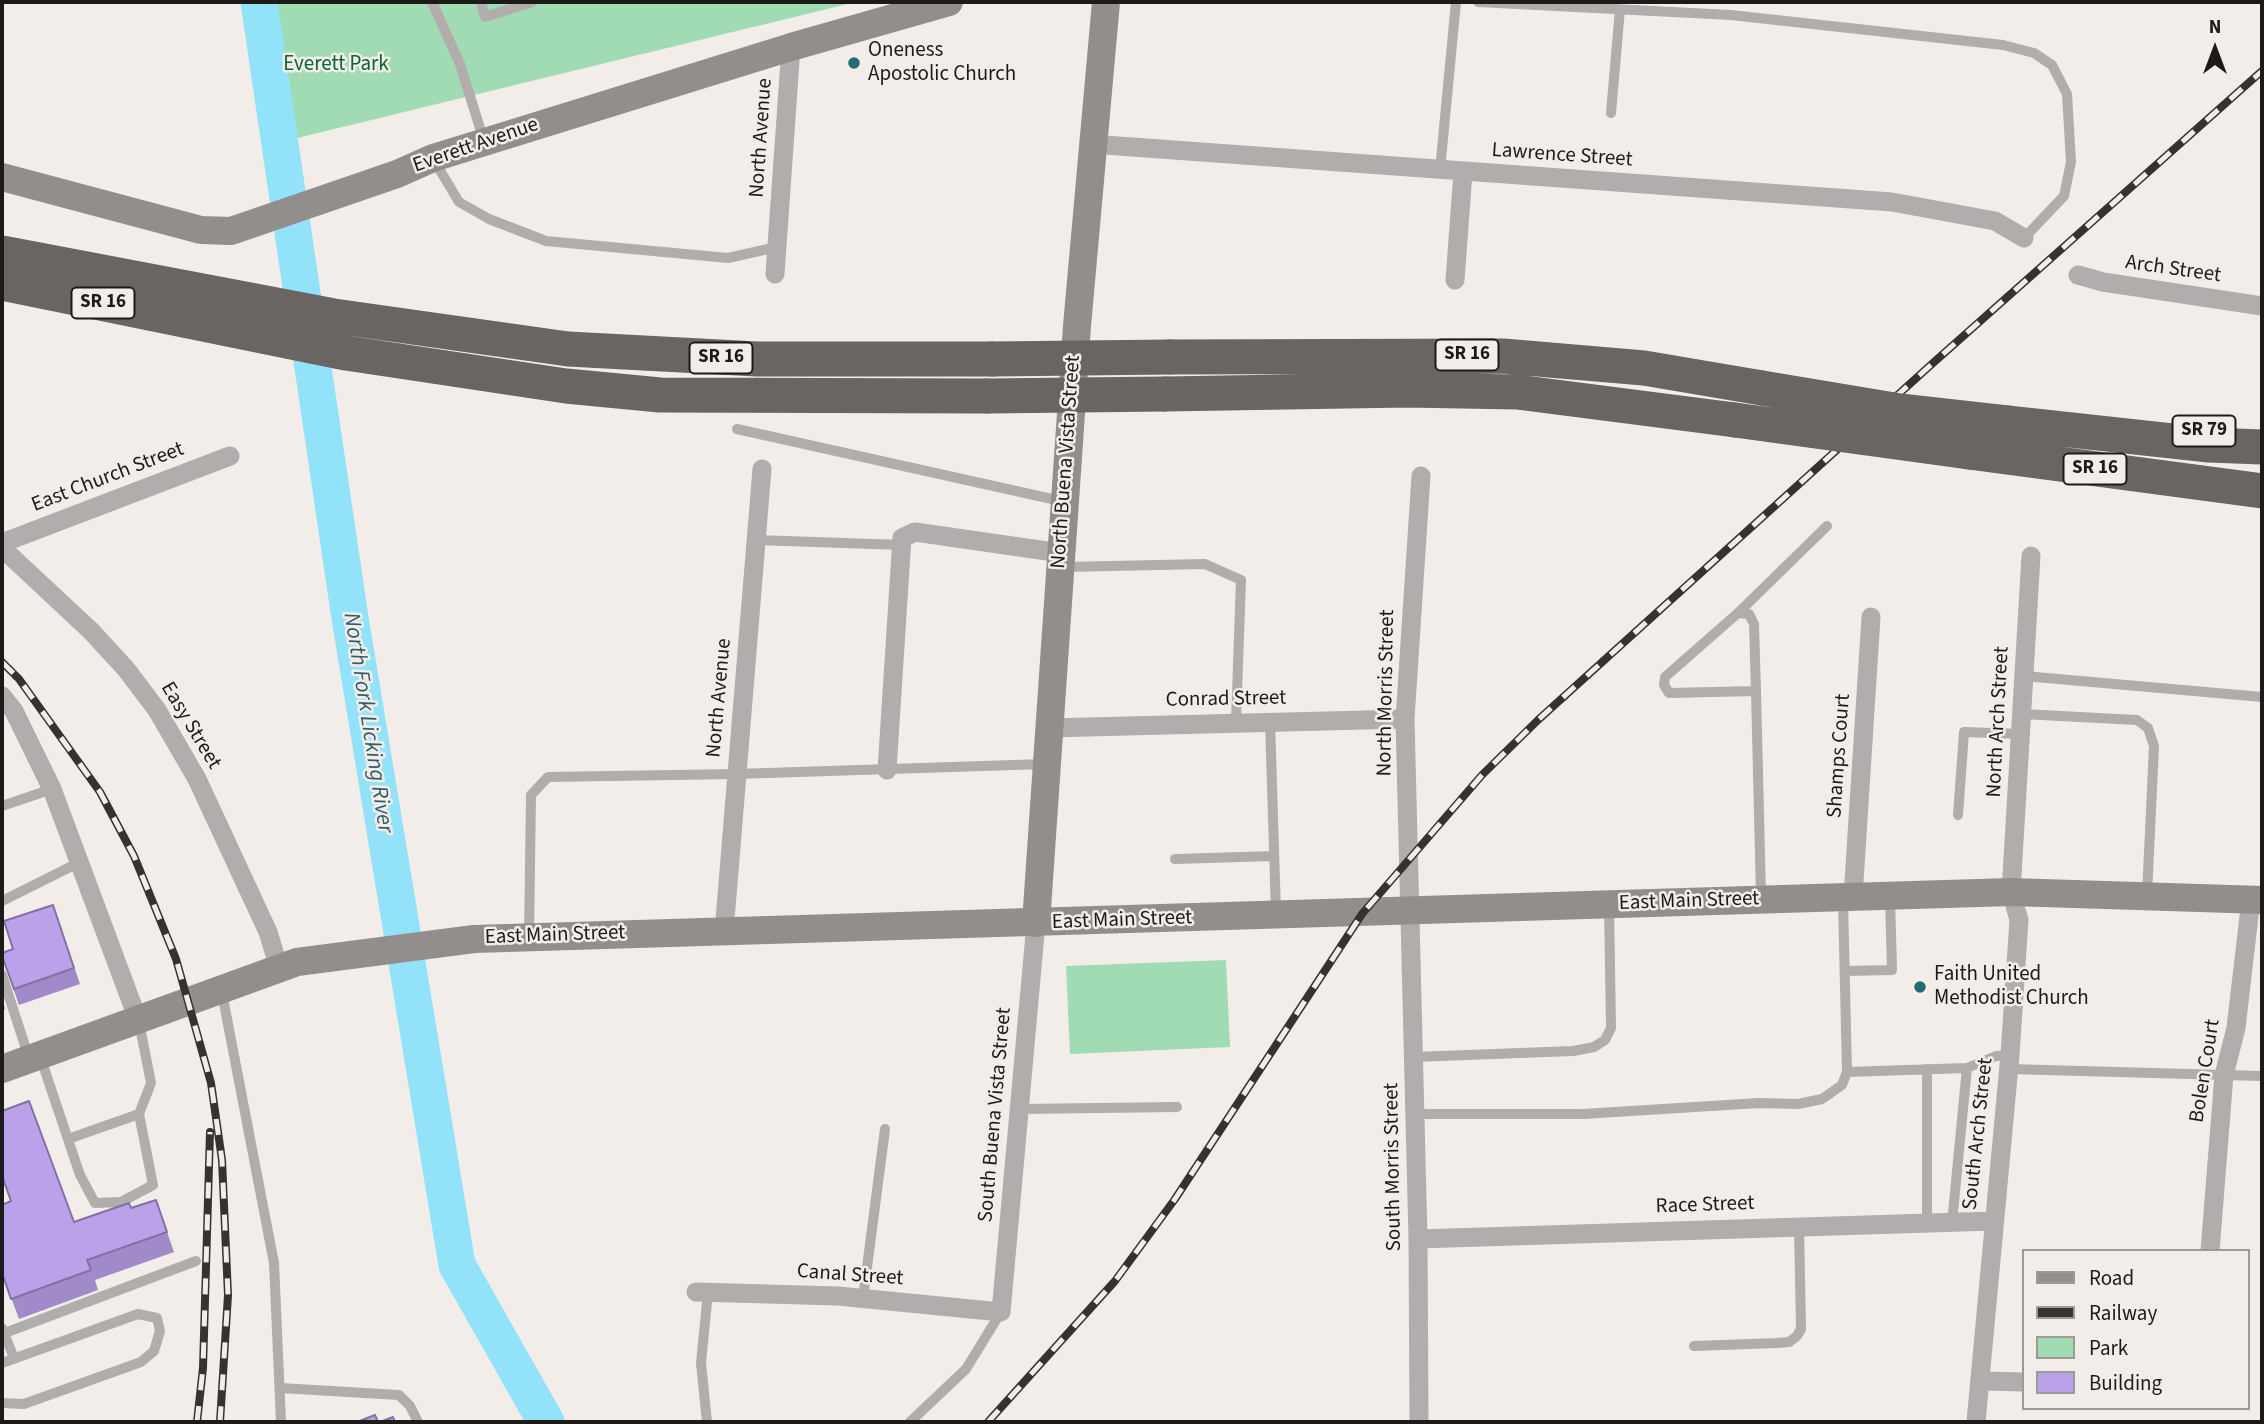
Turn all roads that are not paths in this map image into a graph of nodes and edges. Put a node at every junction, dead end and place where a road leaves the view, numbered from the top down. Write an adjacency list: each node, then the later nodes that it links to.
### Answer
1 (432, 2): 11 (lane)
2 (481, 2): 3 (lane)
3 (532, 2)
4 (949, 2): 9 (main road, Everett Avenue)
5 (1105, 2): 12 (main road, North Buena Vista Street)
6 (1456, 2): 14 (lane)
7 (1478, 2): 8 (lane)
8 (1620, 9): 10 (lane); 17 (lane)
9 (791, 47): 11 (main road, Everett Avenue); 18 (street, North Avenue)
10 (1611, 113)
11 (484, 142): 13 (main road, Everett Avenue)
12 (1091, 144): 14 (street, Lawrence Street); 34 (main road, North Buena Vista Street)
13 (433, 158): 16 (main road, Everett Avenue); 18 (lane)
14 (1440, 170): 15 (street, Lawrence Street)
15 (1464, 172): 17 (street, Lawrence Street); 22 (street)
16 (2, 177)
17 (2024, 238)
18 (777, 247): 20 (street, North Avenue)
19 (2, 263): 26 (highway, SR 16, bridge); 32 (highway, SR 16, bridge)
20 (775, 274)
21 (2078, 275): 23 (street, Arch Street)
22 (1455, 280)
23 (2262, 306)
24 (2262, 422): 26 (highway, SR 79)
25 (737, 429): 34 (lane)
26 (2146, 439): 27 (highway, SR 16)
27 (2262, 447)
28 (230, 456): 37 (street, East Church Street)
29 (762, 469): 36 (street, North Avenue)
30 (1420, 476): 48 (street, North Morris Street)
31 (2262, 480): 32 (highway, SR 16)
32 (2221, 484): 33 (highway)
33 (2262, 491)
34 (1066, 502): 40 (main road, North Buena Vista Street)
35 (1827, 526): 41 (lane)
36 (756, 540): 38 (lane); 55 (street, North Avenue)
37 (2, 545): 75 (street, Easy Street)
38 (902, 545): 40 (street); 54 (street)
39 (2031, 555): 43 (street, North Arch Street)
40 (1061, 560): 49 (lane); 51 (main road, North Buena Vista Street)
41 (1738, 613): 44 (lane); 44 (lane)
42 (1871, 617): 65 (street, Shamps Court)
43 (2024, 676): 46 (lane); 47 (street, North Arch Street)
44 (1756, 691): 66 (lane)
45 (2, 696): 56 (street)
46 (2262, 697)
47 (2022, 714): 52 (street, North Arch Street); 64 (lane)
48 (1405, 719): 50 (street, Conrad Street); 70 (street, North Morris Street)
49 (1236, 721): 50 (street, Conrad Street); 51 (street, Conrad Street)
50 (1270, 721): 59 (lane)
51 (1048, 728): 53 (main road, North Buena Vista Street)
52 (2021, 734): 58 (lane); 62 (street, North Arch Street)
53 (1044, 764): 54 (lane); 72 (main road, North Buena Vista Street)
54 (887, 770): 55 (lane)
55 (736, 774): 73 (street, North Avenue); 74 (lane)
56 (52, 789): 57 (lane); 61 (street)
57 (2, 806)
58 (1958, 815)
59 (1274, 856): 60 (lane); 71 (lane)
60 (1175, 859)
61 (80, 862): 68 (lane); 79 (street)
62 (2011, 892): 63 (main road, East Main Street); 64 (main road, East Main Street); 82 (street, South Arch Street)
63 (1890, 895): 65 (main road, East Main Street); 76 (lane)
64 (2147, 896): 67 (main road, East Main Street)
65 (1848, 897): 66 (main road, East Main Street); 76 (lane)
66 (1762, 900): 69 (main road, East Main Street)
67 (2257, 900): 87 (street, Bolen Court)
68 (2, 901)
69 (1609, 904): 70 (main road, East Main Street); 81 (lane)
70 (1410, 911): 71 (main road, East Main Street); 81 (street, South Morris Street)
71 (1276, 916): 72 (main road, East Main Street)
72 (1035, 923): 73 (main road, East Main Street); 90 (street, South Buena Vista Street)
73 (724, 932): 74 (main road, East Main Street)
74 (529, 937): 75 (main road, East Main Street)
75 (288, 965): 78 (main road, East Main Street)
76 (1845, 971): 86 (lane)
77 (2, 975): 80 (lane)
78 (221, 989): 79 (main road, East Main Street); 111 (lane)
79 (138, 1020): 80 (main road, East Main Street); 91 (lane)
80 (35, 1057): 84 (main road, East Main Street); 94 (lane)
81 (1414, 1057): 92 (street, South Morris Street)
82 (2010, 1062): 83 (lane); 87 (lane); 95 (street, South Arch Street)
83 (1967, 1068): 85 (lane); 96 (lane)
84 (2, 1069)
85 (1927, 1069): 86 (lane); 97 (lane)
86 (1847, 1072): 92 (lane)
87 (2224, 1075): 88 (lane); 100 (street, Bolen Court)
88 (2262, 1076)
89 (1177, 1107): 90 (lane)
90 (1020, 1110): 104 (street, South Buena Vista Street)
91 (139, 1114): 94 (lane); 94 (lane)
92 (1416, 1114): 99 (street, South Morris Street)
93 (885, 1129): 103 (lane)
94 (68, 1139)
95 (1993, 1221): 96 (street, Race Street); 109 (street, South Arch Street)
96 (1952, 1223): 97 (street, Race Street)
97 (1927, 1224): 98 (street, Race Street)
98 (1799, 1227): 99 (street, Race Street); 106 (lane)
99 (1418, 1239): 117 (street, South Morris Street)
100 (2210, 1249)
101 (197, 1261): 105 (lane)
102 (702, 1292): 103 (street, Canal Street); 115 (lane)
103 (863, 1298): 104 (street, Canal Street)
104 (1001, 1312): 116 (lane)
105 (2, 1331): 107 (lane)
106 (1694, 1346)
107 (14, 1358): 108 (lane); 112 (lane)
108 (2, 1363)
109 (1983, 1381): 110 (street); 118 (street, South Arch Street)
110 (2022, 1382)
111 (280, 1388): 113 (lane); 114 (lane)
112 (2, 1403)
113 (281, 1422)
114 (418, 1422)
115 (707, 1422)
116 (910, 1422)
117 (1419, 1422)
118 (1976, 1422)

